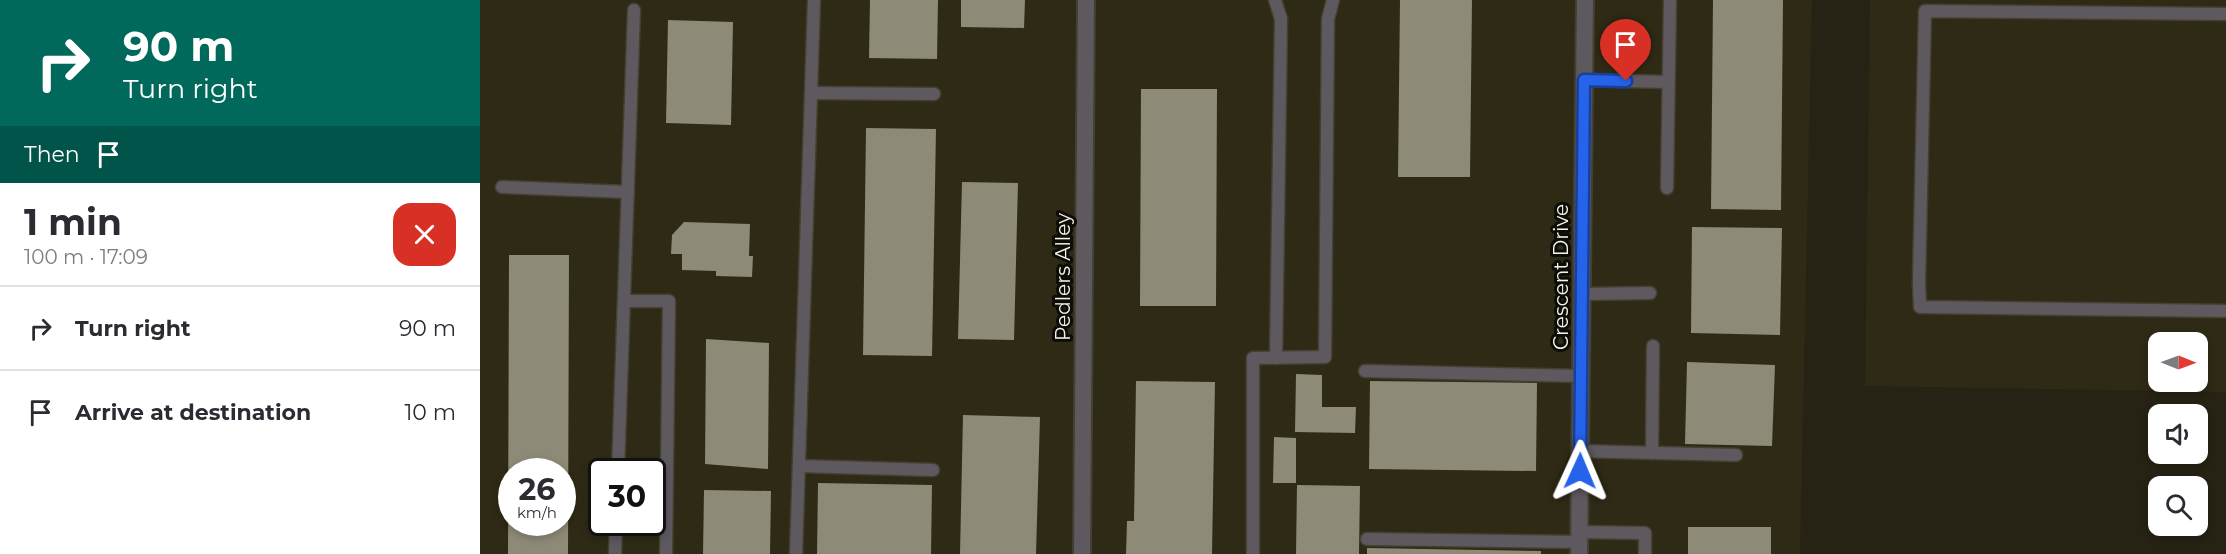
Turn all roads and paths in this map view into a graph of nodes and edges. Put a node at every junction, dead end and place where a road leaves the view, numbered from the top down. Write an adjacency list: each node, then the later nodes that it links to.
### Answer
1 (814, 0): 11 (lane)
2 (1086, 0): 37 (street, Pedlers Alley)
3 (1275, 0): 21 (lane)
4 (1333, 0): 21 (lane)
5 (1586, 0): 9 (street, Crescent Drive)
6 (1670, 0): 10 (lane)
7 (634, 10): 15 (lane)
8 (2226, 14): 19 (lane)
9 (1584, 80): 10 (lane); 17 (street, Crescent Drive)
10 (1668, 82): 14 (lane)
11 (811, 93): 12 (lane); 28 (lane)
12 (934, 94)
13 (502, 187): 15 (lane)
14 (1667, 188)
15 (628, 192): 18 (lane)
16 (1650, 293): 17 (lane)
17 (1582, 294): 23 (street, Crescent Drive)
18 (624, 301): 27 (lane); 30 (lane)
19 (2226, 311)
20 (1653, 346): 25 (lane)
21 (1276, 358): 38 (lane)
22 (1365, 371): 23 (lane)
23 (1582, 376): 24 (street, Crescent Drive)
24 (1580, 451): 25 (lane); 33 (street, Crescent Drive)
25 (1652, 453): 26 (lane)
26 (1736, 455)
27 (618, 458)
28 (799, 466): 29 (lane); 36 (lane)
29 (933, 470)
30 (667, 480): 35 (lane)
31 (616, 536): 34 (lane)
32 (1367, 539): 33 (lane)
33 (1579, 543): 39 (lane)
34 (615, 554)
35 (666, 554)
36 (796, 554)
37 (1082, 554)
38 (1252, 554)
39 (1645, 554)

